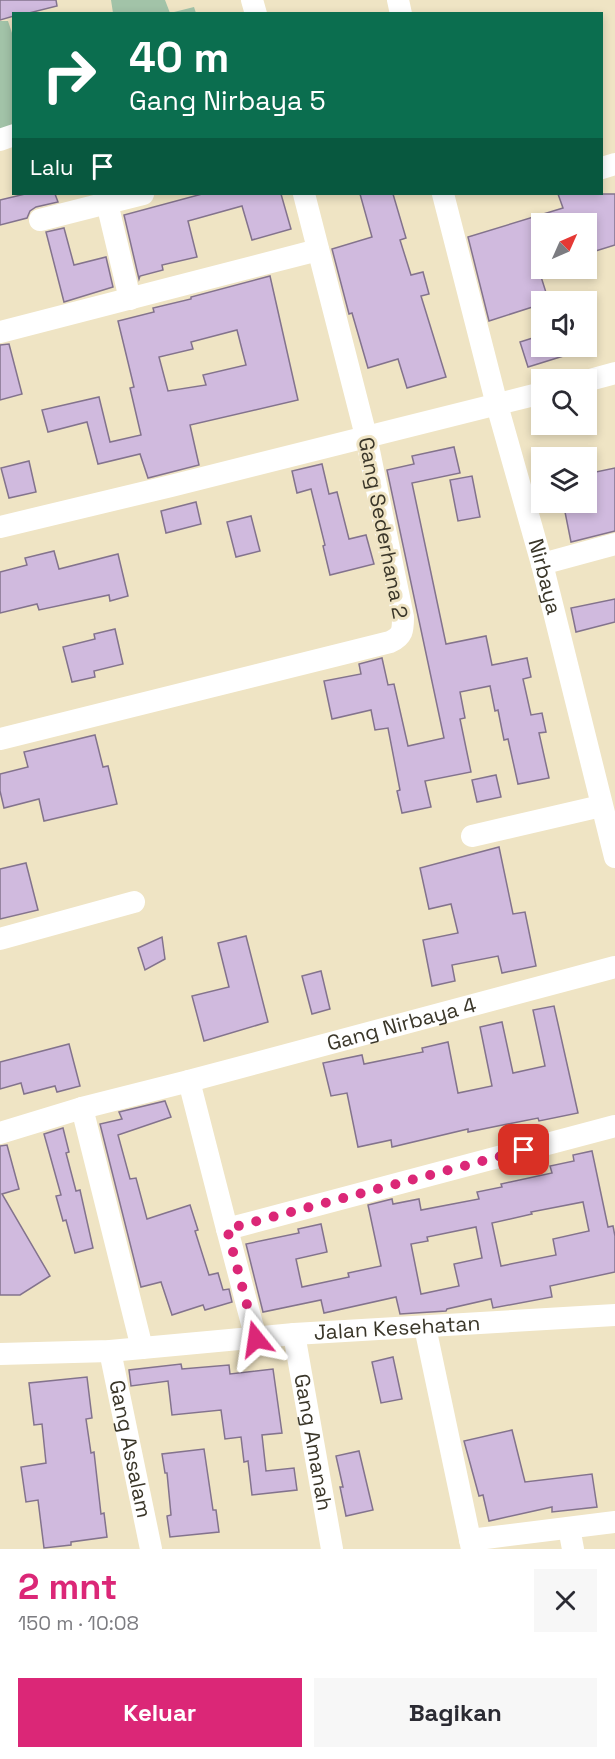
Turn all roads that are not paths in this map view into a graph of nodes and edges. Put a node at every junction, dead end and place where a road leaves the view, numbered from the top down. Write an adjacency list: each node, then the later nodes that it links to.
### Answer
1 (139, 195): 4 (street)
2 (304, 195): 6 (street, Gang Sederhana 2)
3 (442, 195): 12 (street, Nirbaya)
4 (108, 203): 5 (street); 7 (street)
5 (40, 220)
6 (318, 250): 7 (street); 13 (street, Gang Sederhana 2)
7 (130, 298): 8 (street)
8 (0, 332)
9 (615, 373): 10 (street)
10 (597, 378)
11 (531, 396): 12 (street)
12 (497, 405): 13 (street); 16 (street, Nirbaya)
13 (366, 436): 14 (street); 17 (street, Gang Sederhana 2)
14 (0, 527)
15 (615, 544): 16 (street)
16 (542, 564): 18 (street, Nirbaya)
17 (0, 740)
18 (602, 806): 19 (street); 20 (street, Nirbaya)
19 (472, 836)
20 (615, 857)
21 (134, 902): 22 (street)
22 (0, 939)
23 (615, 967): 24 (street, Gang Nirbaya 4)
24 (189, 1081): 25 (street, Gang Nirbaya 4); 28 (street)
25 (82, 1108): 27 (street, Gang Nirbaya 4); 33 (street)
26 (615, 1126): 28 (street)
27 (0, 1133)
28 (227, 1229): 32 (street)
29 (615, 1315): 30 (street, Jalan Kesehatan)
30 (425, 1327): 31 (street, Jalan Kesehatan); 38 (street)
31 (294, 1334): 32 (street, Jalan Kesehatan); 40 (street, Gang Amanah)
32 (256, 1339): 33 (street, Jalan Kesehatan)
33 (142, 1348): 34 (street, Jalan Kesehatan)
34 (110, 1351): 35 (street, Jalan Kesehatan); 39 (street, Gang Assalam)
35 (0, 1354)
36 (615, 1522): 37 (street)
37 (571, 1538): 38 (street)
38 (471, 1544)
39 (151, 1549)
40 (332, 1549)

